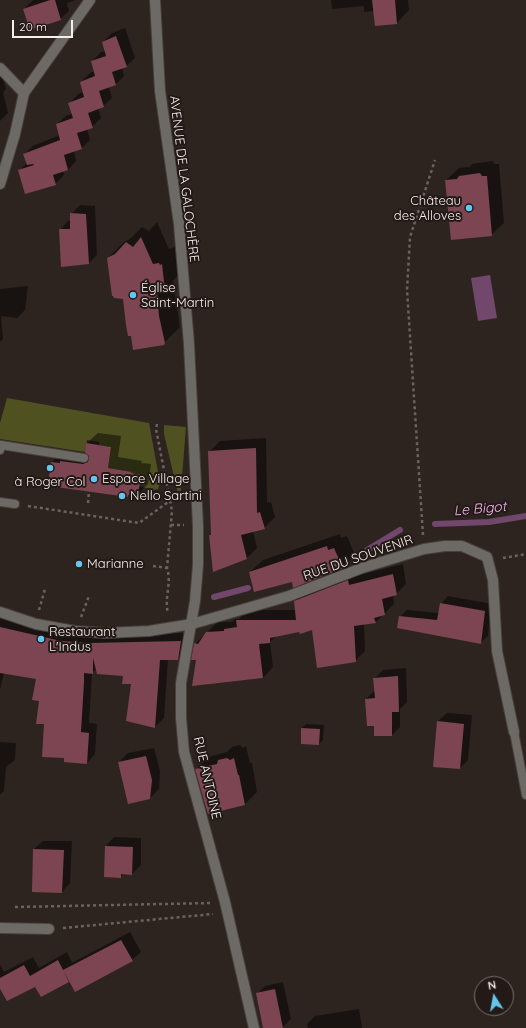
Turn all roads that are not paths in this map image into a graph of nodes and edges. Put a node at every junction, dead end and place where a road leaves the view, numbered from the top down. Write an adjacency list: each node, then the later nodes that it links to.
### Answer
1 (90, 0): 4 (street)
2 (156, 0): 11 (street, AVENUE DE LA GALOCHÈRE)
3 (0, 68): 4 (street)
4 (24, 93): 5 (street)
5 (0, 184)
6 (0, 450): 7 (lane)
7 (84, 458)
8 (0, 502): 9 (lane)
9 (15, 504)
10 (0, 612): 11 (street, RUE DU SOUVENIR)
11 (192, 624): 12 (street, RUE DU SOUVENIR); 16 (street, RUE ANTOINE)
12 (514, 732): 13 (lane)
13 (526, 795)
14 (0, 928): 15 (street)
15 (49, 929)
16 (254, 1028)

